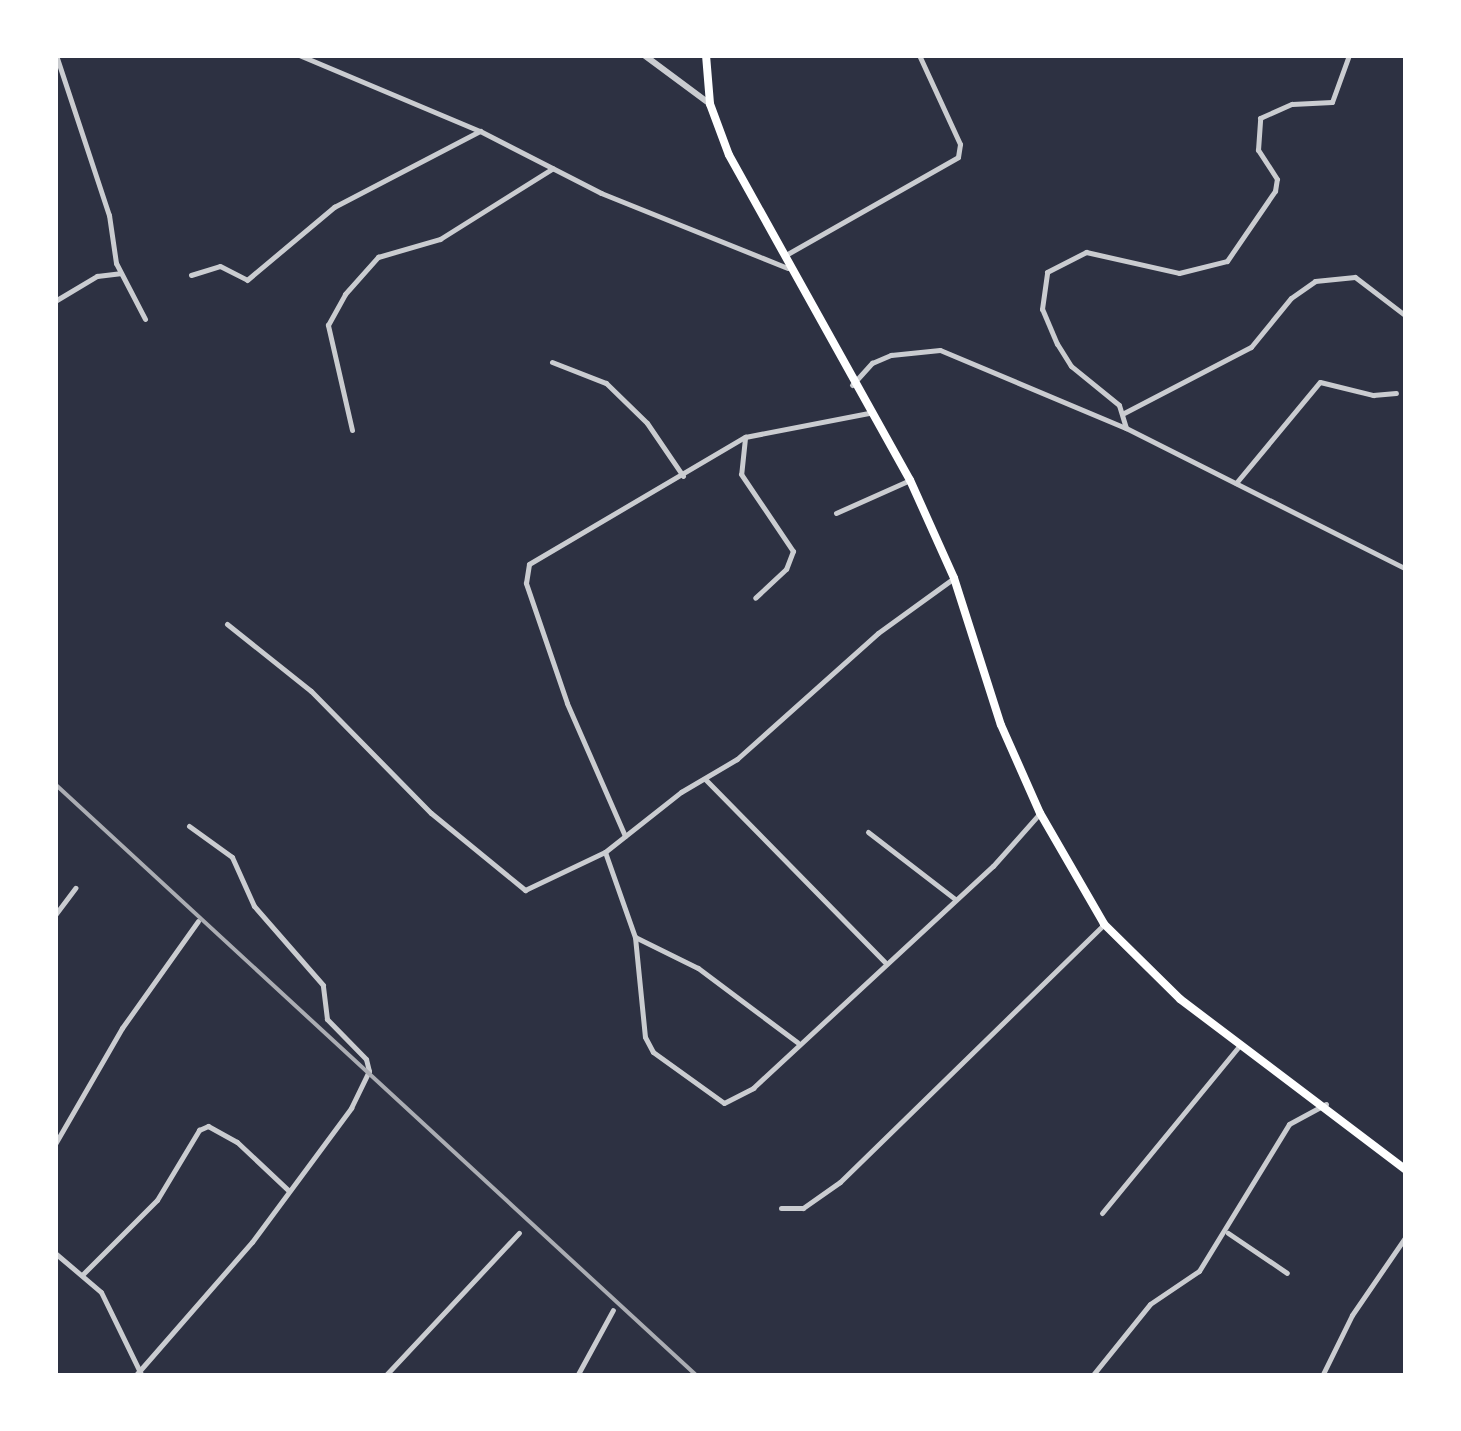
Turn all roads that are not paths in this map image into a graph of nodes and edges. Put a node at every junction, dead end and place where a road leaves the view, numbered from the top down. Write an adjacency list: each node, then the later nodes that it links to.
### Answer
1 (56, 55): 12 (street)
2 (299, 55): 8 (street)
3 (644, 55): 7 (street)
4 (706, 55): 7 (main road)
5 (919, 55): 10 (street)
6 (1349, 55): 21 (street)
7 (710, 104): 10 (main road)
8 (480, 131): 9 (street); 13 (street)
9 (553, 168): 11 (street); 23 (street)
10 (782, 257): 11 (main road)
11 (788, 268): 18 (main road)
12 (120, 273): 14 (street); 16 (street)
13 (191, 275)
14 (55, 301)
15 (1406, 316): 21 (street)
16 (146, 319)
17 (552, 362): 25 (street)
18 (852, 385): 20 (main road); 22 (street)
19 (1396, 393): 27 (street)
20 (870, 413): 24 (street); 26 (main road)
21 (1124, 413): 22 (street)
22 (1126, 428): 27 (street)
23 (352, 430)
24 (746, 437): 25 (street); 31 (street)
25 (683, 476): 37 (street)
26 (910, 480): 28 (street); 30 (main road)
27 (1236, 483): 29 (street)
28 (836, 514)
29 (1406, 570)
30 (954, 578): 33 (street); 34 (main road)
31 (755, 598)
32 (227, 624): 38 (street)
33 (706, 780): 37 (street); 45 (street)
34 (1040, 813): 40 (street); 43 (main road)
35 (189, 826): 51 (street)
36 (868, 832): 40 (street)
37 (625, 836): 38 (street)
38 (605, 852): 44 (street)
39 (76, 888): 41 (street)
40 (955, 899): 45 (street)
41 (55, 915)
42 (198, 921): 49 (street)
43 (1104, 924): 47 (main road); 52 (street)
44 (635, 937): 46 (street); 46 (street)
45 (886, 962): 46 (street)
46 (797, 1042)
47 (1241, 1044): 48 (main road); 53 (street)
48 (1326, 1104): 50 (main road); 55 (street)
49 (55, 1144)
50 (1406, 1170)
51 (289, 1191): 59 (street); 61 (street)
52 (781, 1208)
53 (1102, 1213)
54 (519, 1233): 62 (street)
55 (1228, 1233): 58 (street); 64 (street)
56 (1406, 1236): 65 (street)
57 (55, 1253): 59 (street)
58 (1287, 1273)
59 (82, 1275): 61 (street)
60 (613, 1310): 63 (street)
61 (139, 1375)
62 (385, 1376)
63 (577, 1376)
64 (1092, 1376)
65 (1322, 1376)

